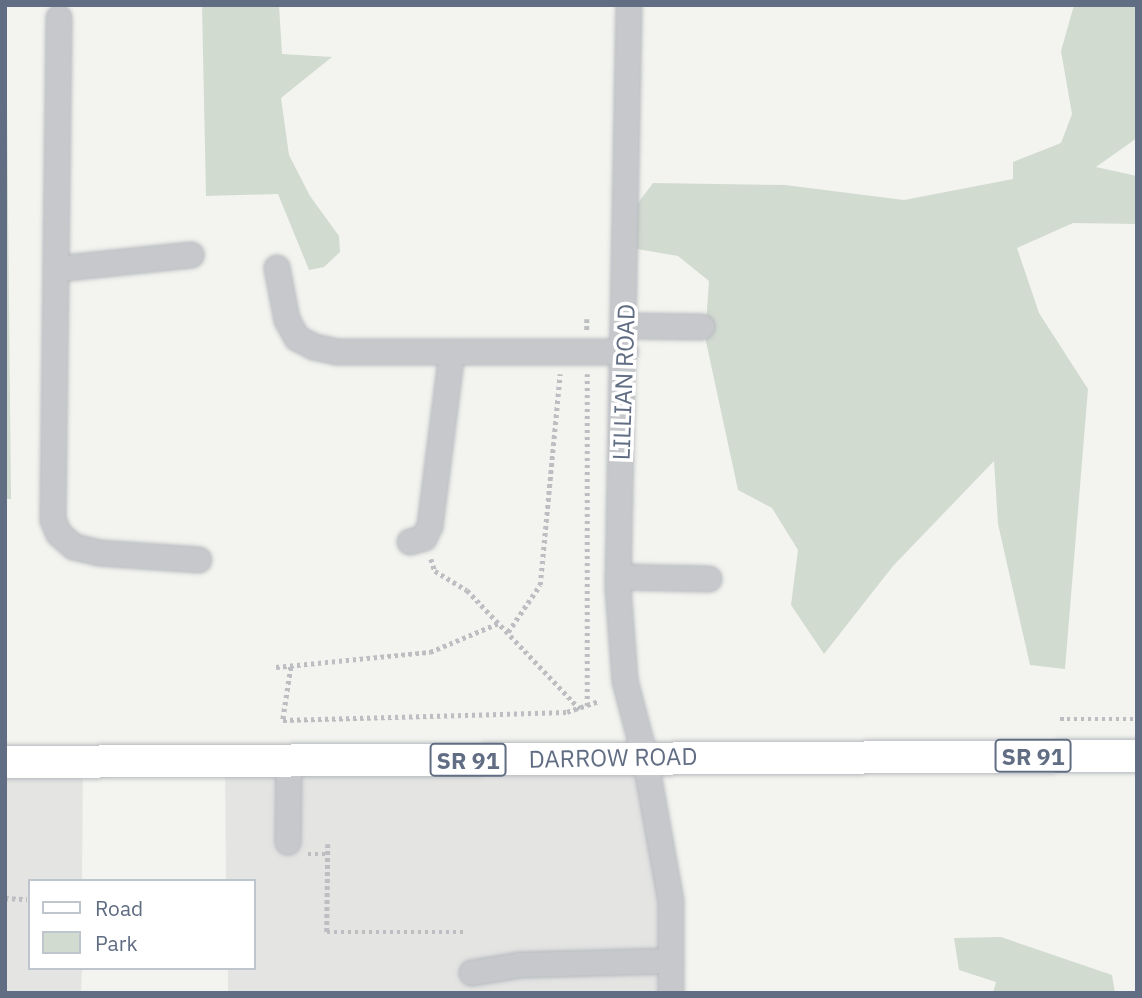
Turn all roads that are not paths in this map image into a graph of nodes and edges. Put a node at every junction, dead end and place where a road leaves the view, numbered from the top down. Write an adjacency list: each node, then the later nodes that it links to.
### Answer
1 (628, 5): 6 (street, LILLIAN ROAD)
2 (60, 18): 5 (street)
3 (191, 255): 5 (street)
4 (277, 268): 8 (street)
5 (57, 270): 11 (street)
6 (625, 326): 7 (street); 9 (street, LILLIAN ROAD)
7 (702, 327)
8 (452, 352): 9 (street); 10 (street)
9 (625, 352): 12 (street, LILLIAN ROAD)
10 (417, 540)
11 (199, 560)
12 (618, 577): 13 (street); 15 (street, LILLIAN ROAD)
13 (709, 579)
14 (1137, 755): 15 (main road, DARROW ROAD / SR 91)
15 (645, 757): 16 (main road, DARROW ROAD / SR 91); 19 (street, LILLIAN ROAD)
16 (289, 761): 17 (main road, DARROW ROAD / SR 91); 18 (street)
17 (5, 762)
18 (288, 842)
19 (671, 961): 20 (street); 21 (street, LILLIAN ROAD)
20 (472, 973)
21 (671, 993)

